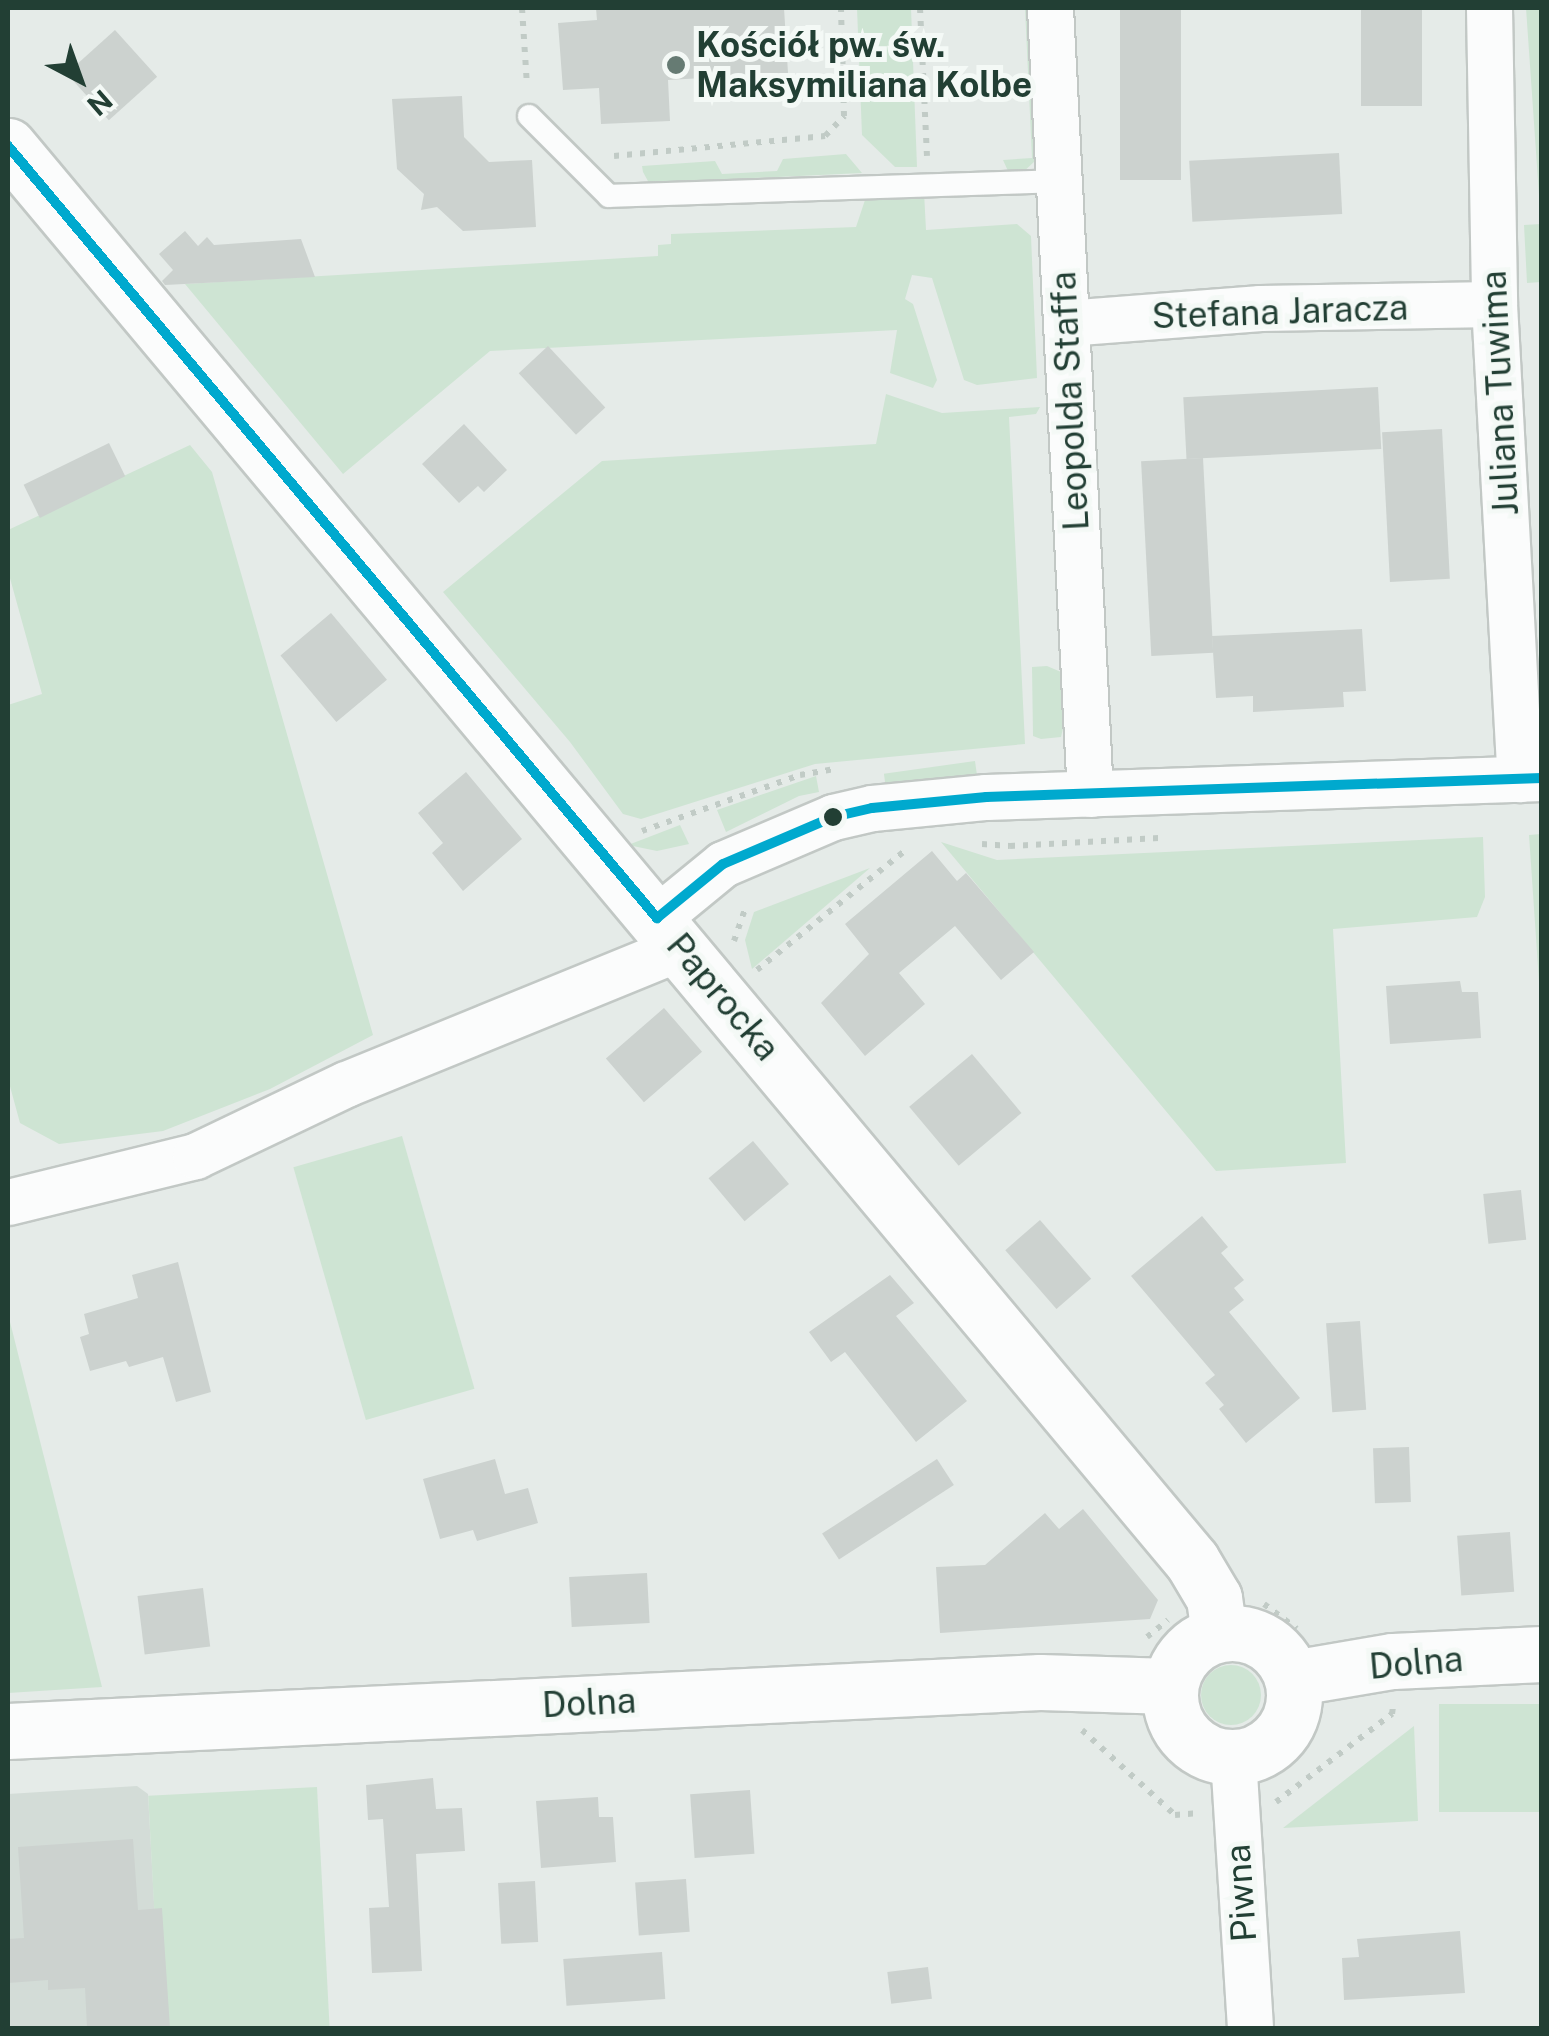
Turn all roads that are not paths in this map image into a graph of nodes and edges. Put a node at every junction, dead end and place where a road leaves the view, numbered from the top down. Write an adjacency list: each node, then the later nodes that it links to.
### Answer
1 (1050, 8): 5 (street, Leopolda Staffa)
2 (1489, 8): 6 (street, Juliana Tuwima)
3 (530, 116): 5 (lane)
4 (8, 146): 10 (street, Paprocka)
5 (1059, 182): 7 (street, Leopolda Staffa)
6 (1494, 304): 7 (street, Stefana Jaracza); 8 (street, Juliana Tuwima)
7 (1066, 323): 9 (street, Leopolda Staffa)
8 (1531, 778): 9 (street)
9 (1090, 794): 10 (street)
10 (669, 933): 11 (street); 12 (street, Paprocka)
11 (8, 1202)
12 (1219, 1634): 14 (street); 15 (street)
13 (1542, 1654): 14 (street, Dolna)
14 (1292, 1678): 17 (street)
15 (1170, 1686): 16 (street, Dolna); 17 (street)
16 (8, 1731)
17 (1232, 1757): 18 (street, Piwna)
18 (1250, 2028)

